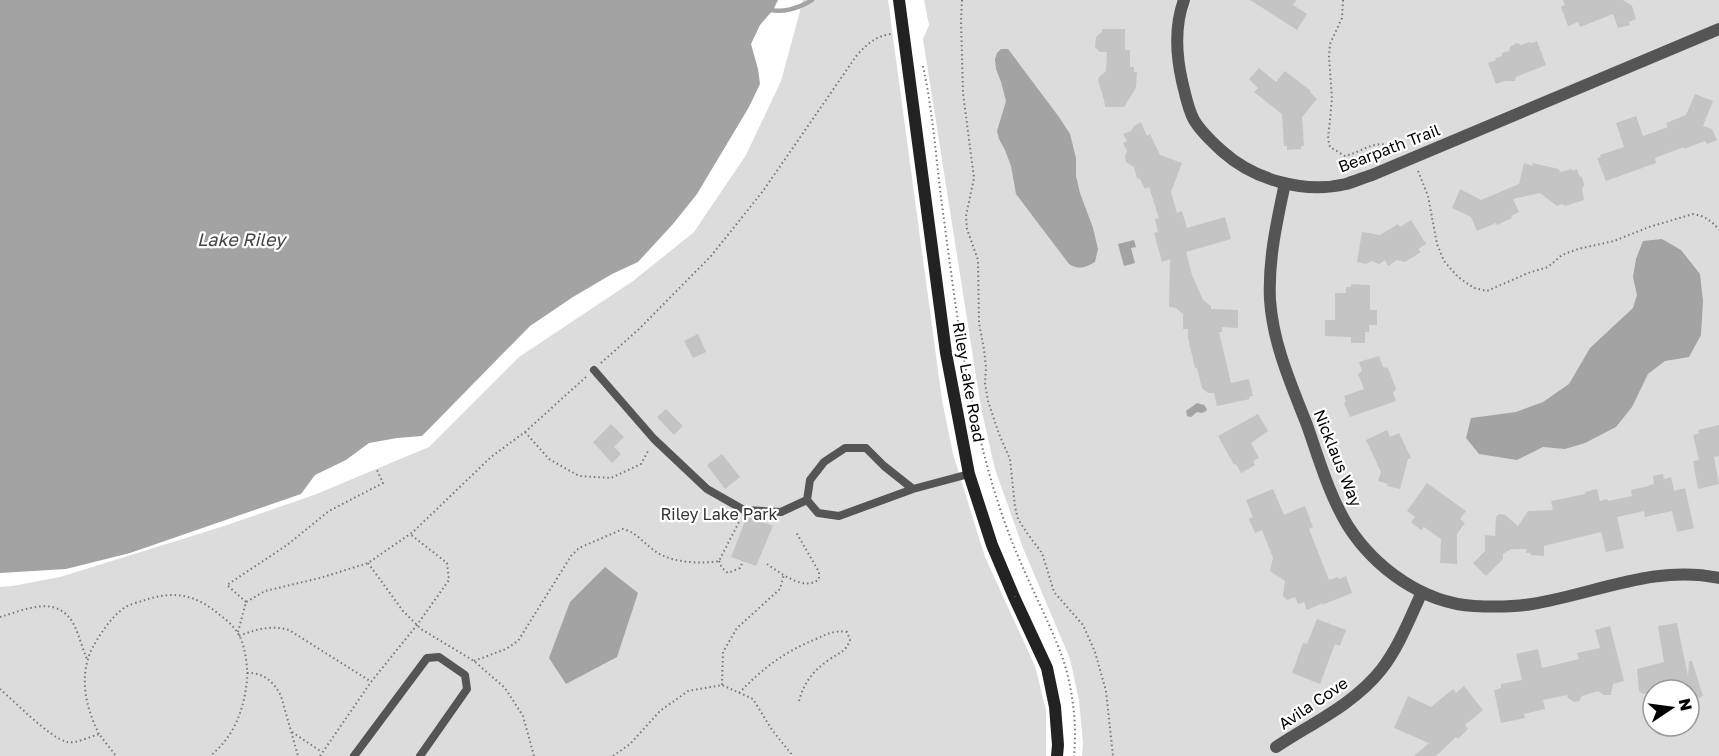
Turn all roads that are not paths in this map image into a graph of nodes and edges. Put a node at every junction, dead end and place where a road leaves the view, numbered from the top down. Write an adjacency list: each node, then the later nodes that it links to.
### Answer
1 (899, 0): 6 (street, Riley Lake Road)
2 (1184, 0): 4 (street, Bearpath Trail)
3 (1719, 29): 4 (street, Bearpath Trail)
4 (1285, 183): 10 (street, Nicklaus Way)
5 (594, 370): 8 (lane)
6 (969, 474): 7 (lane); 14 (street, Riley Lake Road)
7 (913, 489): 8 (lane); 8 (lane)
8 (807, 500)
9 (1719, 578): 10 (street, Nicklaus Way)
10 (1422, 592): 11 (street, Avila Cove)
11 (1276, 747)
12 (354, 756): 13 (lane)
13 (420, 756)
14 (1057, 756)

